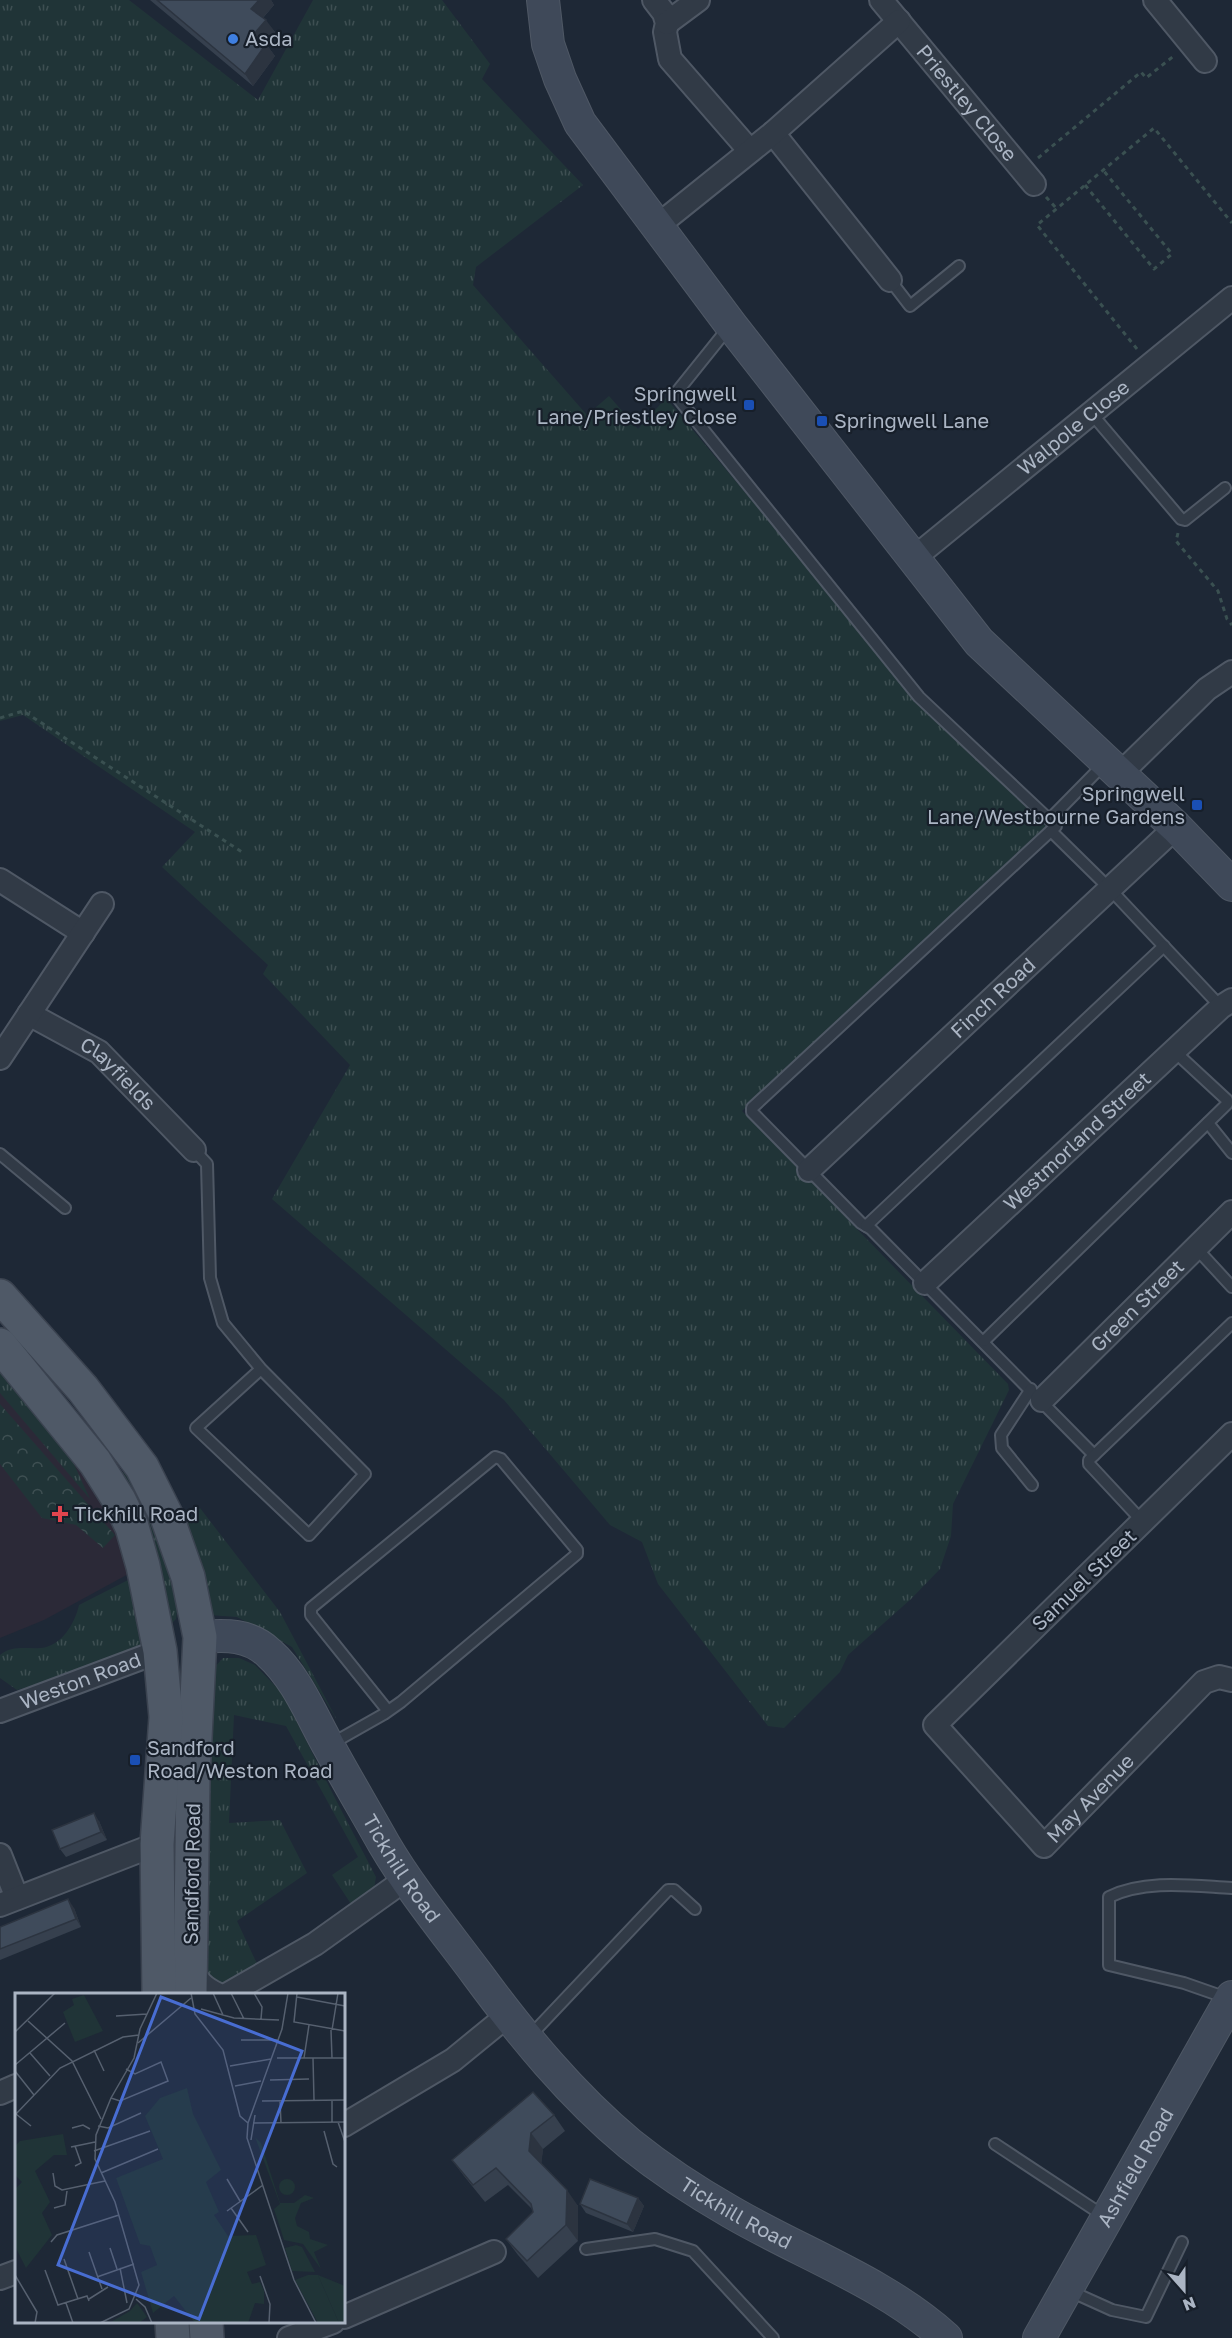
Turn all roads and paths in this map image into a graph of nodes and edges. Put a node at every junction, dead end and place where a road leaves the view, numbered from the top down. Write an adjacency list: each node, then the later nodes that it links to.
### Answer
1 (543, 0): 16 (street)
2 (654, 0): 7 (street)
3 (698, 0): 7 (street)
4 (881, 0): 6 (street, Priestley Close)
5 (1155, 0): 8 (street)
6 (898, 21): 10 (street); 13 (street, Priestley Close)
7 (667, 23): 11 (street)
8 (1190, 43): 9 (street); 13 (path)
9 (1205, 61)
10 (773, 133): 11 (street); 18 (street)
11 (750, 151): 16 (street)
12 (1103, 170): 14 (path); 14 (path); 15 (path)
13 (1029, 177)
14 (1085, 185): 21 (path)
15 (1232, 223)
16 (656, 227): 20 (street)
17 (959, 266): 18 (lane)
18 (890, 280)
19 (1232, 298): 21 (street, Walpole Close)
20 (731, 325): 25 (street); 30 (lane)
21 (1150, 365): 22 (street, Walpole Close)
22 (1091, 413): 24 (lane); 25 (street, Walpole Close)
23 (1225, 488): 24 (lane)
24 (1182, 519): 26 (path)
25 (914, 558): 29 (street)
26 (1232, 625)
27 (1232, 672): 29 (street)
28 (0, 718): 33 (path)
29 (1113, 768): 30 (lane); 31 (street)
30 (1050, 819): 32 (lane)
31 (1176, 827): 35 (street); 36 (street, Finch Road)
32 (1051, 831): 36 (lane); 48 (lane)
33 (242, 852)
34 (0, 880): 38 (street)
35 (1232, 885)
36 (1109, 888): 39 (lane); 48 (street, Finch Road)
37 (102, 904): 38 (street)
38 (82, 933): 41 (street)
39 (1164, 946): 40 (lane); 51 (lane)
40 (1226, 1004): 42 (street, Westmorland Street)
41 (29, 1014): 43 (street); 45 (street, Clayfields)
42 (1174, 1051): 44 (lane); 53 (street, Westmorland Street)
43 (0, 1058)
44 (1208, 1123): 46 (lane); 57 (lane)
45 (194, 1150): 59 (lane)
46 (1232, 1153)
47 (0, 1154): 49 (lane)
48 (809, 1170): 51 (lane)
49 (65, 1208)
50 (1232, 1212): 52 (street, Green Street)
51 (866, 1226): 53 (lane)
52 (1196, 1248): 54 (lane); 60 (street, Green Street)
53 (925, 1283): 57 (lane)
54 (1232, 1287)
55 (0, 1296): 65 (main road)
56 (1232, 1323): 62 (lane)
57 (984, 1341): 60 (lane)
58 (0, 1345): 66 (main road)
59 (261, 1369): 59 (lane)
60 (1037, 1394): 62 (lane); 63 (lane)
61 (1232, 1434): 64 (street, Samuel Street)
62 (1094, 1455): 64 (lane)
63 (1032, 1485)
64 (1143, 1522): 70 (street, Samuel Street)
65 (200, 1637): 66 (main road); 71 (street, Tickhill Road); 78 (main road, Sandford Road)
66 (160, 1651): 68 (street, Weston Road); 72 (main road, Sandford Road)
67 (1232, 1680): 70 (street, May Avenue)
68 (0, 1711)
69 (388, 1711): 69 (lane); 71 (lane)
70 (935, 1725)
71 (328, 1746): 74 (street, Tickhill Road)
72 (157, 1844): 76 (street); 79 (main road, Sandford Road)
73 (0, 1855): 76 (street)
74 (406, 1879): 81 (street); 83 (street, Tickhill Road)
75 (1232, 1888): 82 (lane)
76 (9, 1902)
77 (695, 1910): 84 (lane)
78 (191, 1981): 80 (street)
79 (159, 1993)
80 (213, 1993)
81 (231, 1993)
82 (1231, 1998): 89 (street, Ashfield Road)
83 (508, 2015): 84 (street, Tickhill Road); 87 (street)
84 (528, 2039): 100 (street, Tickhill Road)
85 (15, 2086): 86 (street)
86 (0, 2092)
87 (345, 2124)
88 (995, 2144): 89 (lane)
89 (1107, 2218): 95 (street, Ashfield Road)
90 (1182, 2242): 95 (lane)
91 (586, 2249): 104 (lane)
92 (494, 2252): 96 (street)
93 (15, 2272): 94 (street)
94 (0, 2278)
95 (1066, 2289): 106 (street, Ashfield Road)
96 (345, 2317)
97 (172, 2323): 101 (main road)
98 (206, 2323): 102 (main road)
99 (330, 2323): 103 (street)
100 (918, 2327): 105 (street, Tickhill Road)
101 (173, 2338)
102 (207, 2338)
103 (289, 2338)
104 (773, 2338)
105 (946, 2338)
106 (1039, 2338)

